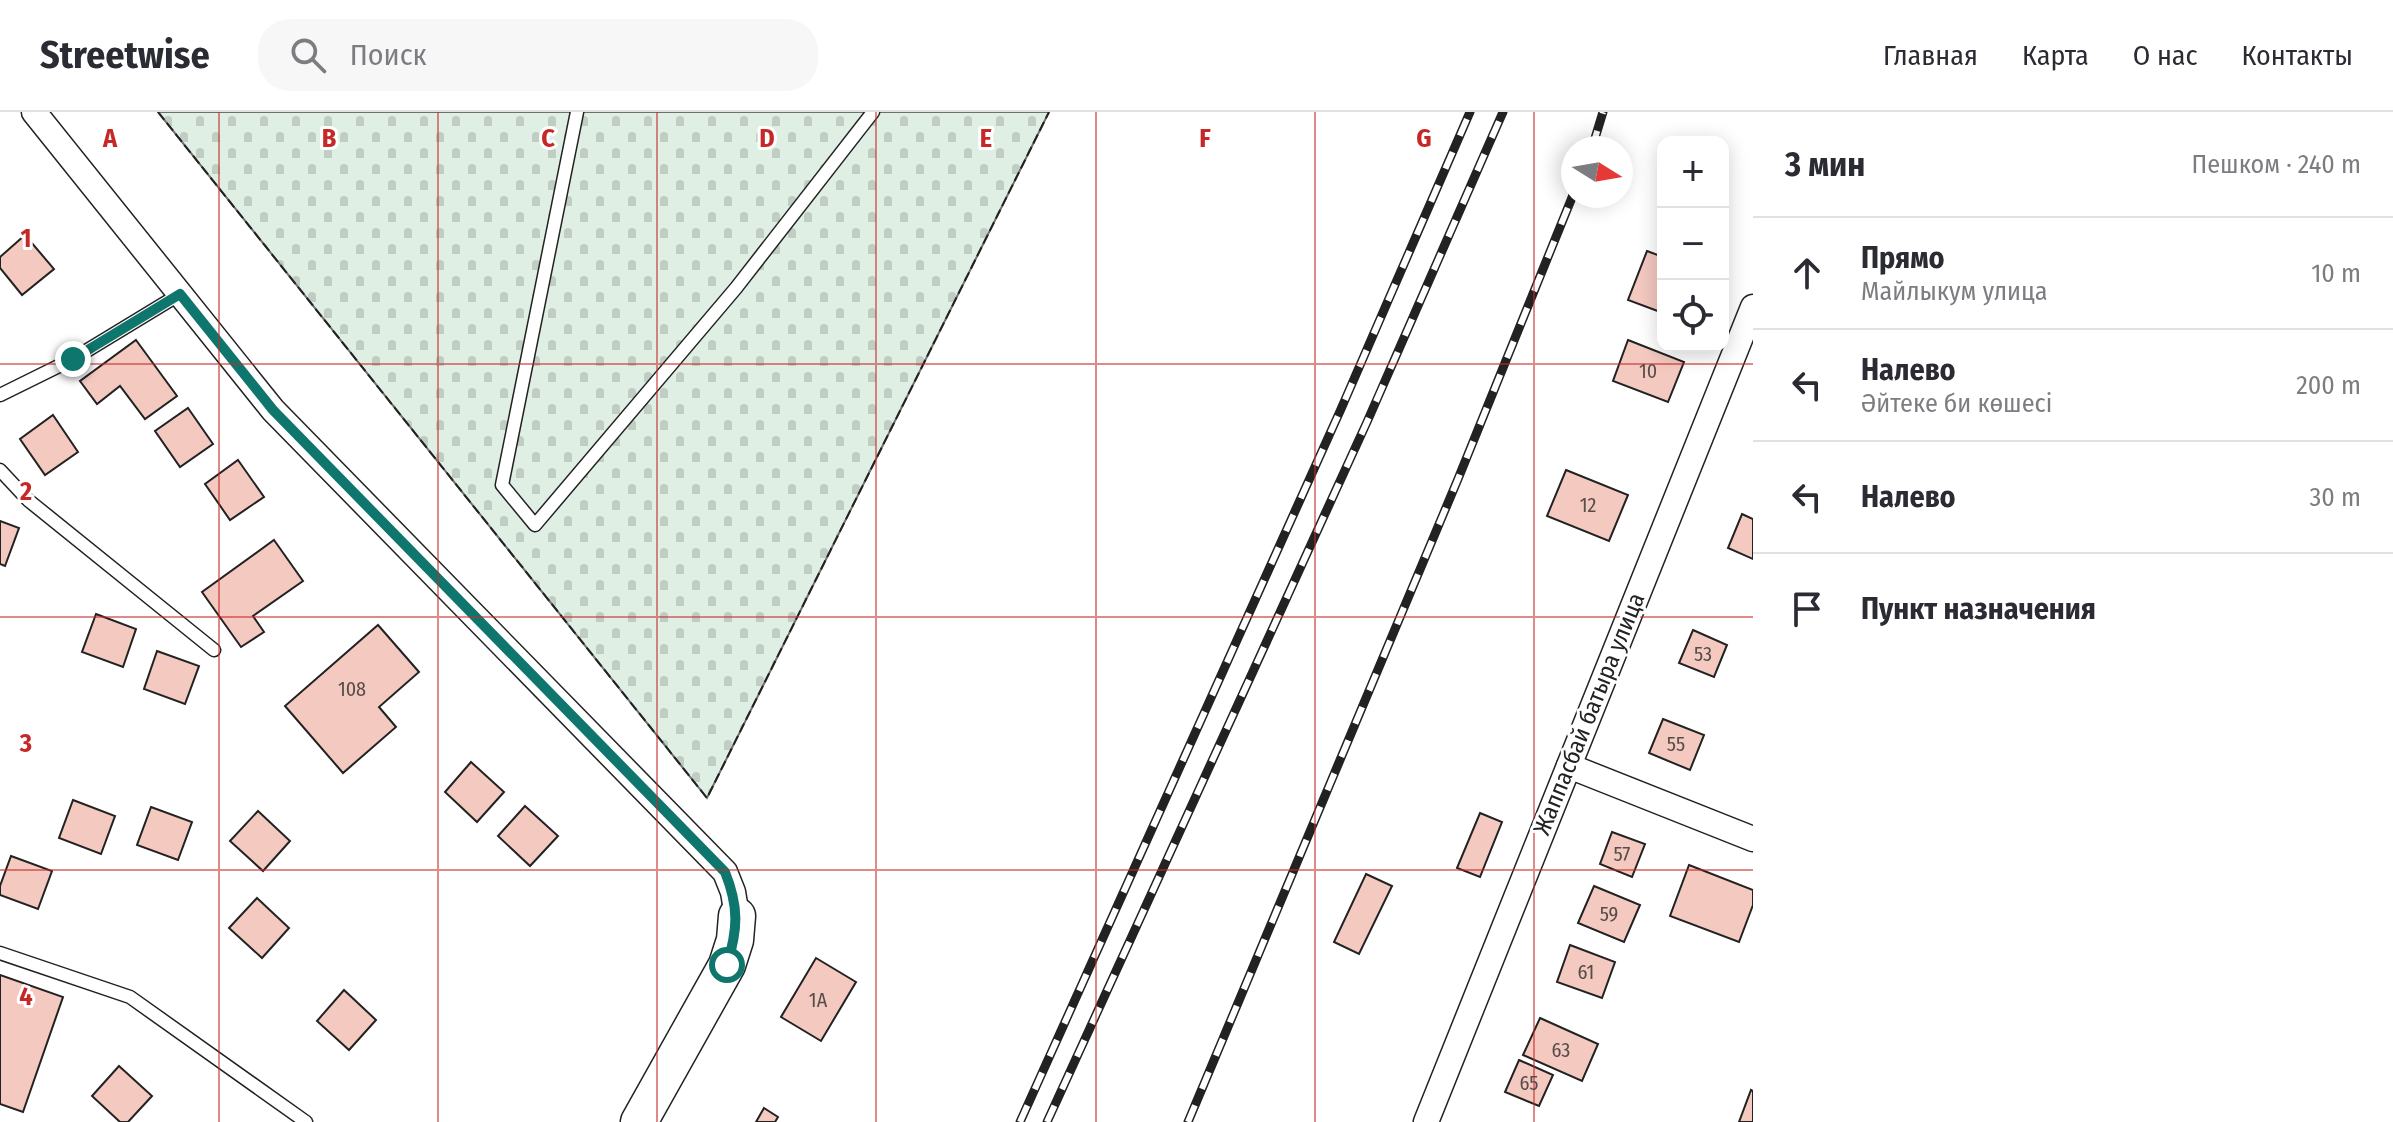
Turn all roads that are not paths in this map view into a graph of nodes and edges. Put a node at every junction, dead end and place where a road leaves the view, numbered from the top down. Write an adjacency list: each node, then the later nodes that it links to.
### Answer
1 (34, 112): 4 (street)
2 (577, 112): 3 (lane)
3 (873, 112)
4 (180, 294): 6 (lane); 11 (street)
5 (1753, 307): 9 (street, Жаппасбай батыра улица)
6 (0, 395)
7 (0, 470): 8 (lane)
8 (214, 650)
9 (1569, 766): 10 (street); 15 (street, Жаппасбай батыра улица)
10 (1753, 839)
11 (737, 916): 14 (street)
12 (0, 953): 13 (lane)
13 (306, 1122)
14 (639, 1122)
15 (1426, 1122)

